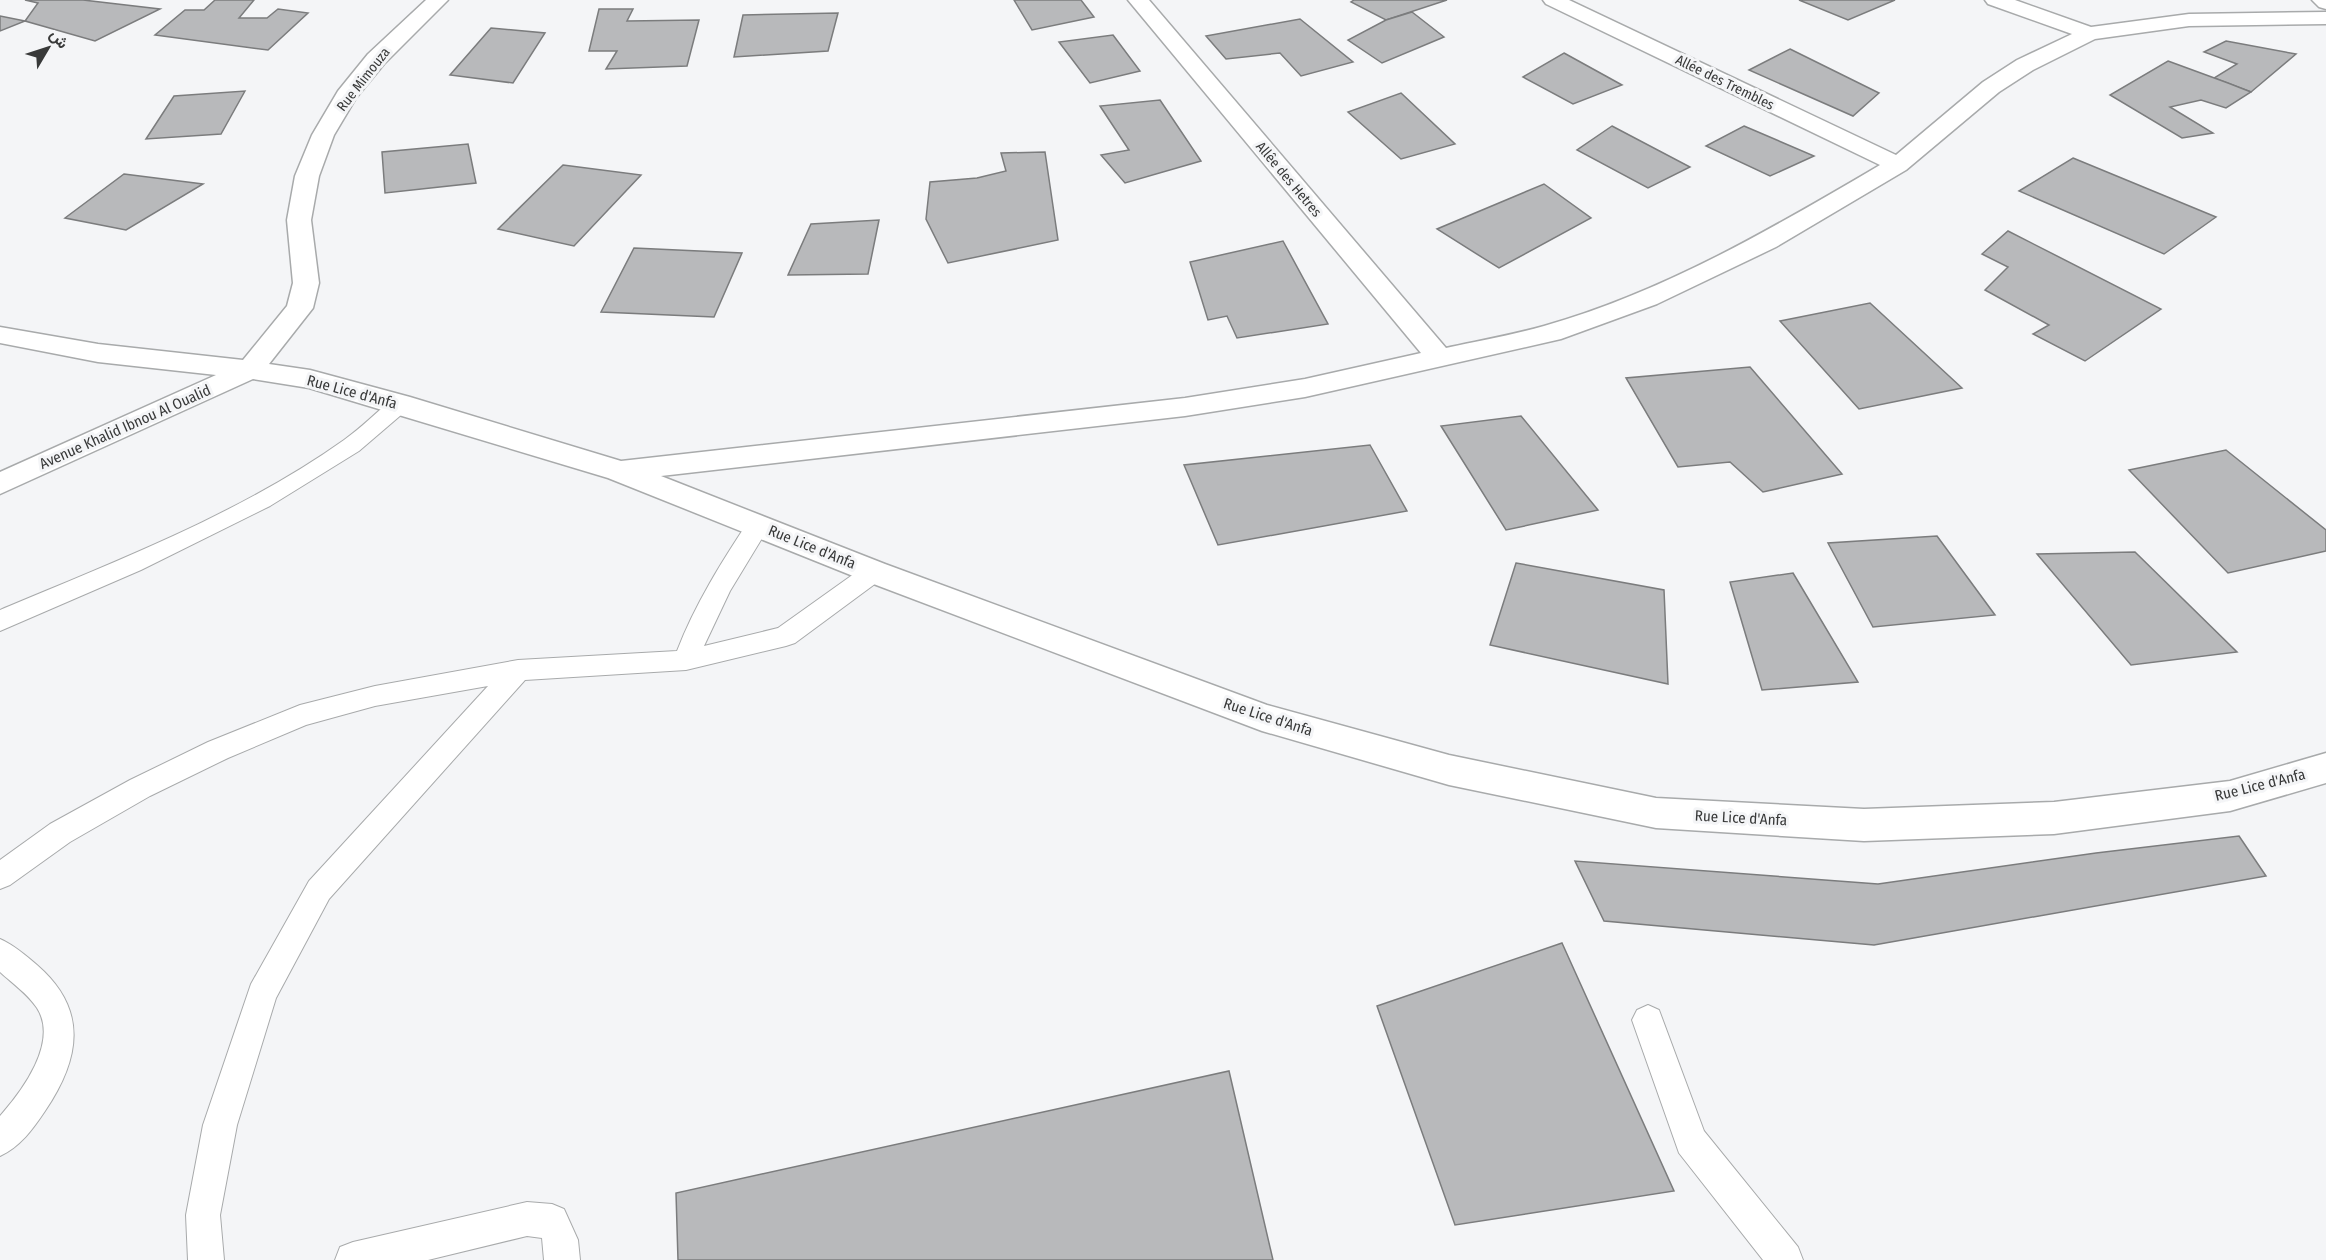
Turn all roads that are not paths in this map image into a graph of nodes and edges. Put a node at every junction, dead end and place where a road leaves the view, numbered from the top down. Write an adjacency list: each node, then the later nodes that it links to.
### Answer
1 (438, 0): 14 (street, Rue Mimouza)
2 (1138, 0): 13 (street, Allêe des Hetres)
3 (1553, 0): 11 (street, Allée des Trembles)
4 (1995, 0): 10 (street)
5 (2230, 0): 9 (street)
6 (2322, 0): 7 (street)
7 (2326, 3)
8 (2326, 18): 9 (street)
9 (2188, 20): 10 (street)
10 (2090, 33): 11 (street)
11 (1898, 165): 13 (street)
12 (0, 335): 14 (street, Rue Lice d'Anfa)
13 (1440, 359): 16 (street)
14 (250, 370): 15 (street, Rue Lice d'Anfa); 17 (street, Avenue Khalid Ibnou Al Oualid)
15 (400, 404): 16 (street, Rue Lice d'Anfa); 20 (lane)
16 (619, 471): 18 (street, Rue Lice d'Anfa)
17 (0, 484)
18 (758, 525): 19 (street, Rue Lice d'Anfa); 21 (lane)
19 (874, 572): 21 (lane); 23 (street, Rue Lice d'Anfa)
20 (0, 621)
21 (686, 660): 22 (lane)
22 (518, 670): 24 (lane); 28 (lane)
23 (2326, 768)
24 (0, 876)
25 (0, 953): 27 (lane)
26 (1648, 1020): 31 (lane)
27 (0, 1139)
28 (206, 1260)
29 (353, 1260): 30 (lane)
30 (562, 1260)
31 (1785, 1260)

